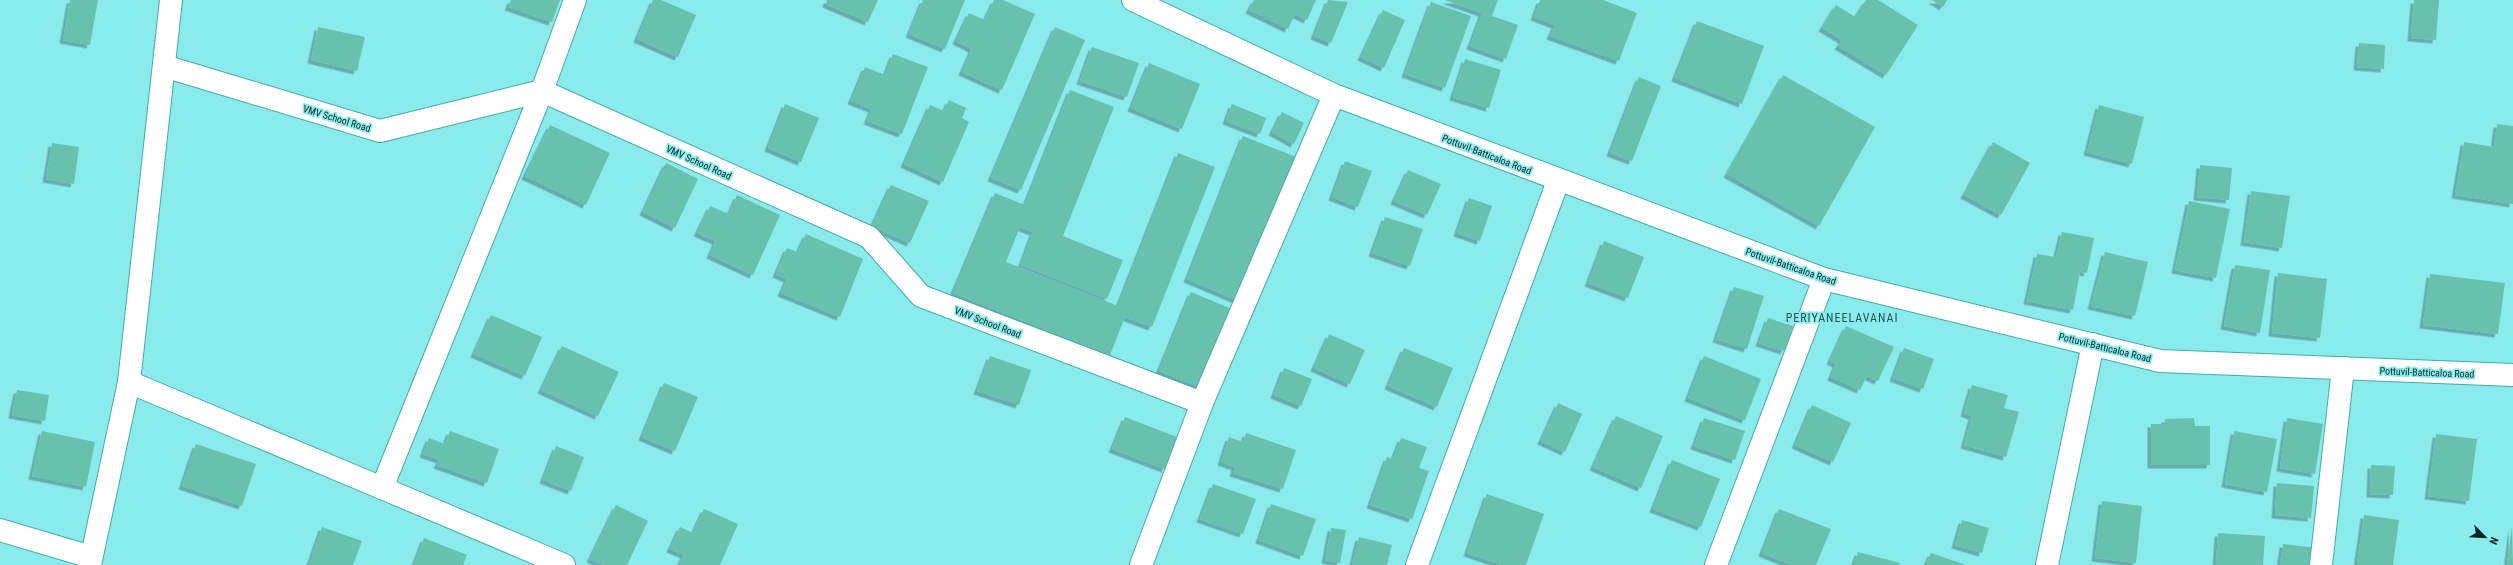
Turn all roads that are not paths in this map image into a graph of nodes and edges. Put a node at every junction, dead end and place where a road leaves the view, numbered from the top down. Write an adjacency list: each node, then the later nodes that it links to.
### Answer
1 (171, 0): 4 (main road)
2 (575, 0): 5 (main road)
3 (1133, 0): 6 (main road, Pottuvil-Batticaloa Road)
4 (164, 66): 5 (main road, VMV School Road); 12 (main road)
5 (542, 91): 13 (main road, VMV School Road); 14 (main road)
6 (1334, 95): 7 (main road, Pottuvil-Batticaloa Road); 13 (main road)
7 (1558, 181): 8 (main road, Pottuvil-Batticaloa Road); 19 (main road)
8 (1824, 279): 9 (main road, Pottuvil-Batticaloa Road); 20 (main road)
9 (2093, 344): 10 (main road, Pottuvil-Batticaloa Road); 21 (main road)
10 (2343, 368): 11 (main road, Pottuvil-Batticaloa Road); 22 (main road)
11 (2513, 375)
12 (129, 382): 14 (main road); 16 (main road)
13 (1202, 403): 18 (main road)
14 (382, 488): 17 (main road)
15 (0, 530): 16 (main road)
16 (90, 561)
17 (564, 565)
18 (1141, 565)
19 (1417, 565)
20 (1716, 565)
21 (2047, 565)
22 (2321, 565)

